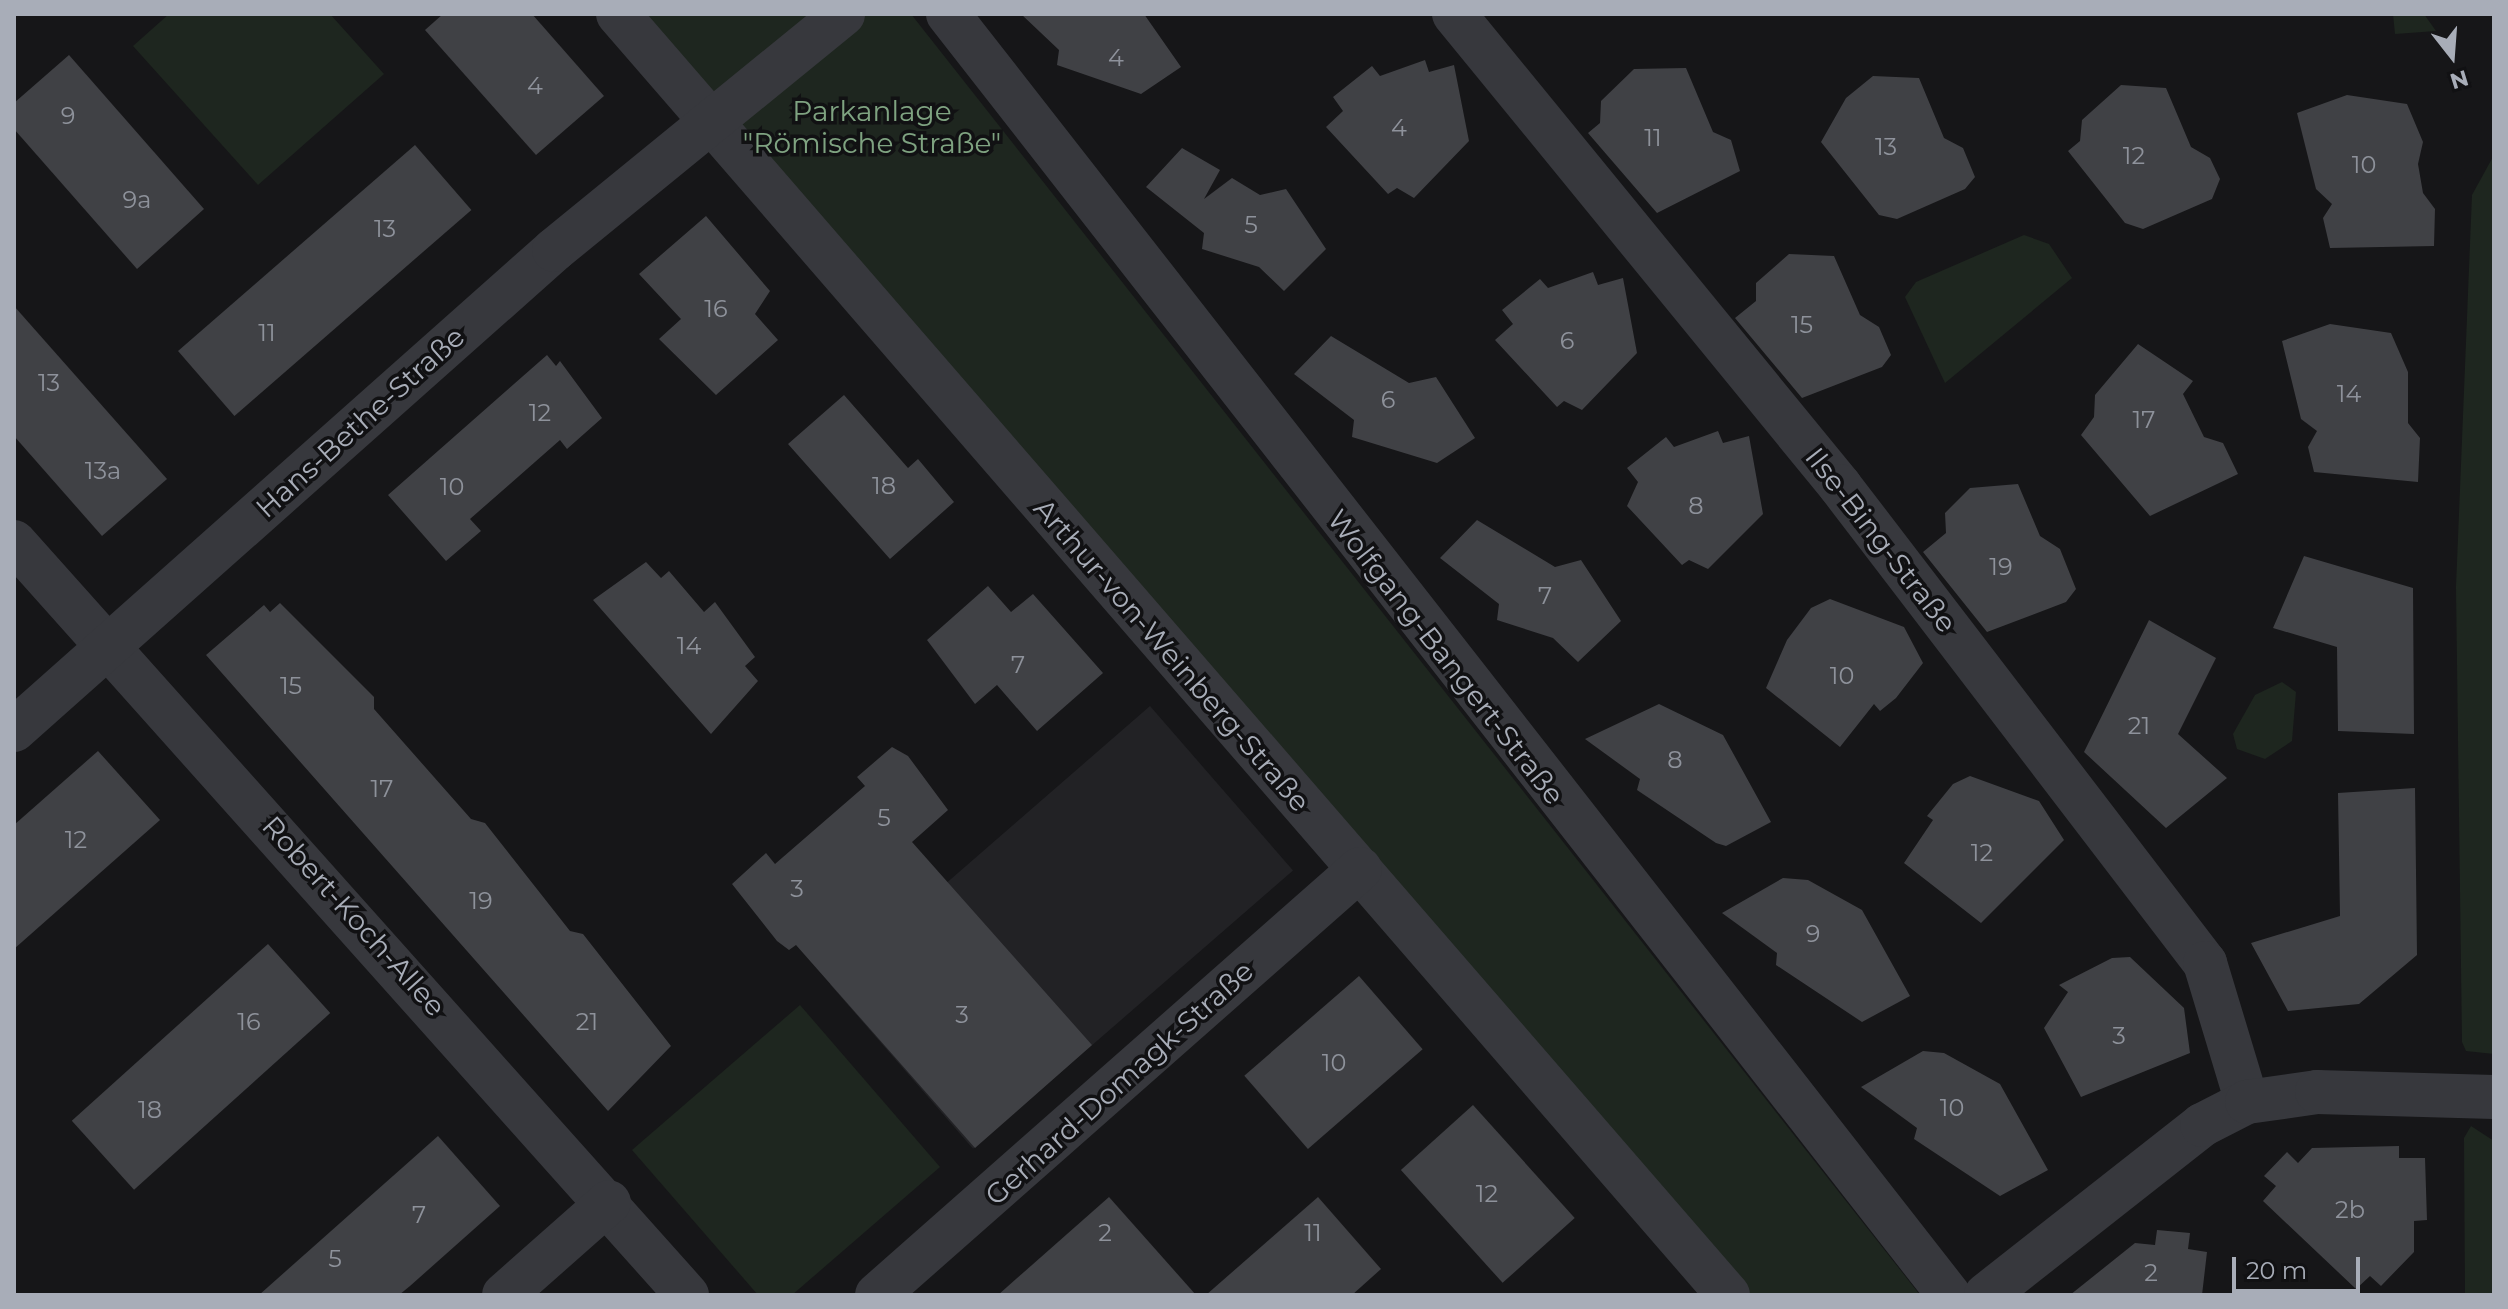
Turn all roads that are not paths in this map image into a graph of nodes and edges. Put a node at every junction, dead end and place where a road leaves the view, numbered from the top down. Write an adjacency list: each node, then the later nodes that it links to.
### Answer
1 (618, 14): 5 (street, Arthur-von-Weinberg-Straße)
2 (843, 14): 5 (street, Hans-Bethe-Straße)
3 (948, 14): 17 (street, Wolfgang-Bangert-Straße)
4 (1454, 14): 11 (street, Ilse-Bing-Straße)
5 (708, 118): 7 (street, Hans-Bethe-Straße); 9 (street, Arthur-von-Weinberg-Straße)
6 (14, 542): 7 (street, Robert-Koch-Allee)
7 (110, 644): 8 (street, Hans-Bethe-Straße); 12 (street, Robert-Koch-Allee)
8 (14, 730)
9 (1360, 869): 15 (street, Gerhard-Domagk-Straße); 16 (street, Arthur-von-Weinberg-Straße)
10 (2494, 1097): 11 (street)
11 (2247, 1102): 18 (street)
12 (609, 1202): 13 (street); 14 (street, Robert-Koch-Allee)
13 (504, 1295)
14 (687, 1295)
15 (877, 1295)
16 (1728, 1295)
17 (1949, 1295)
18 (1986, 1295)

